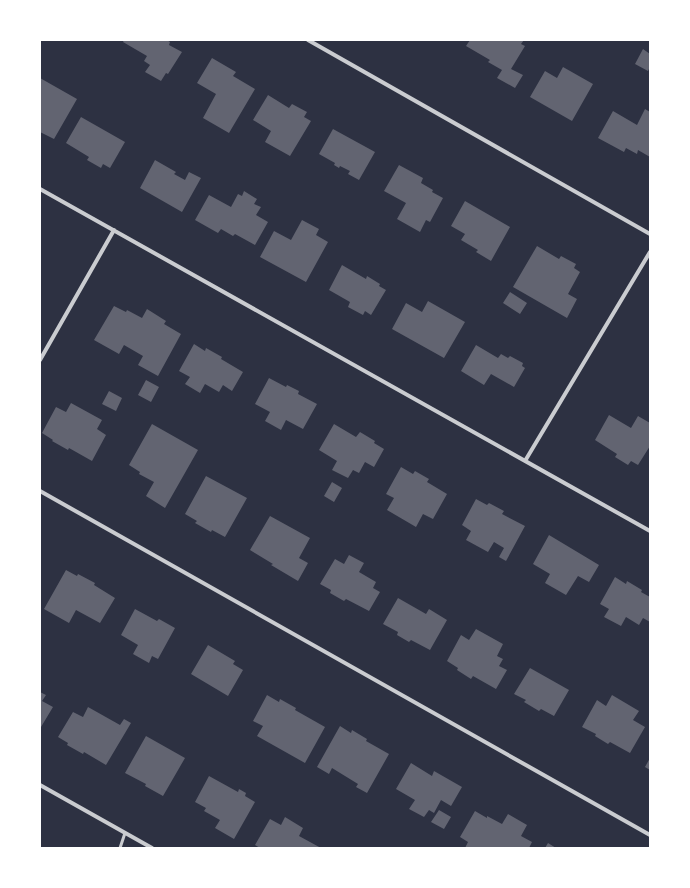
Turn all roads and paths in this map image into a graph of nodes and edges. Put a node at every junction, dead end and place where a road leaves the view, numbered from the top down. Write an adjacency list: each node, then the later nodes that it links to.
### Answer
1 (308, 40): 4 (street)
2 (40, 188): 3 (street)
3 (114, 230): 6 (street); 7 (street)
4 (650, 234)
5 (650, 252): 7 (street)
6 (40, 360)
7 (526, 461): 9 (street)
8 (40, 491): 12 (street)
9 (650, 531)
10 (40, 785): 11 (street)
11 (125, 833): 13 (lane); 14 (street)
12 (650, 835)
13 (120, 848)
14 (152, 848)

